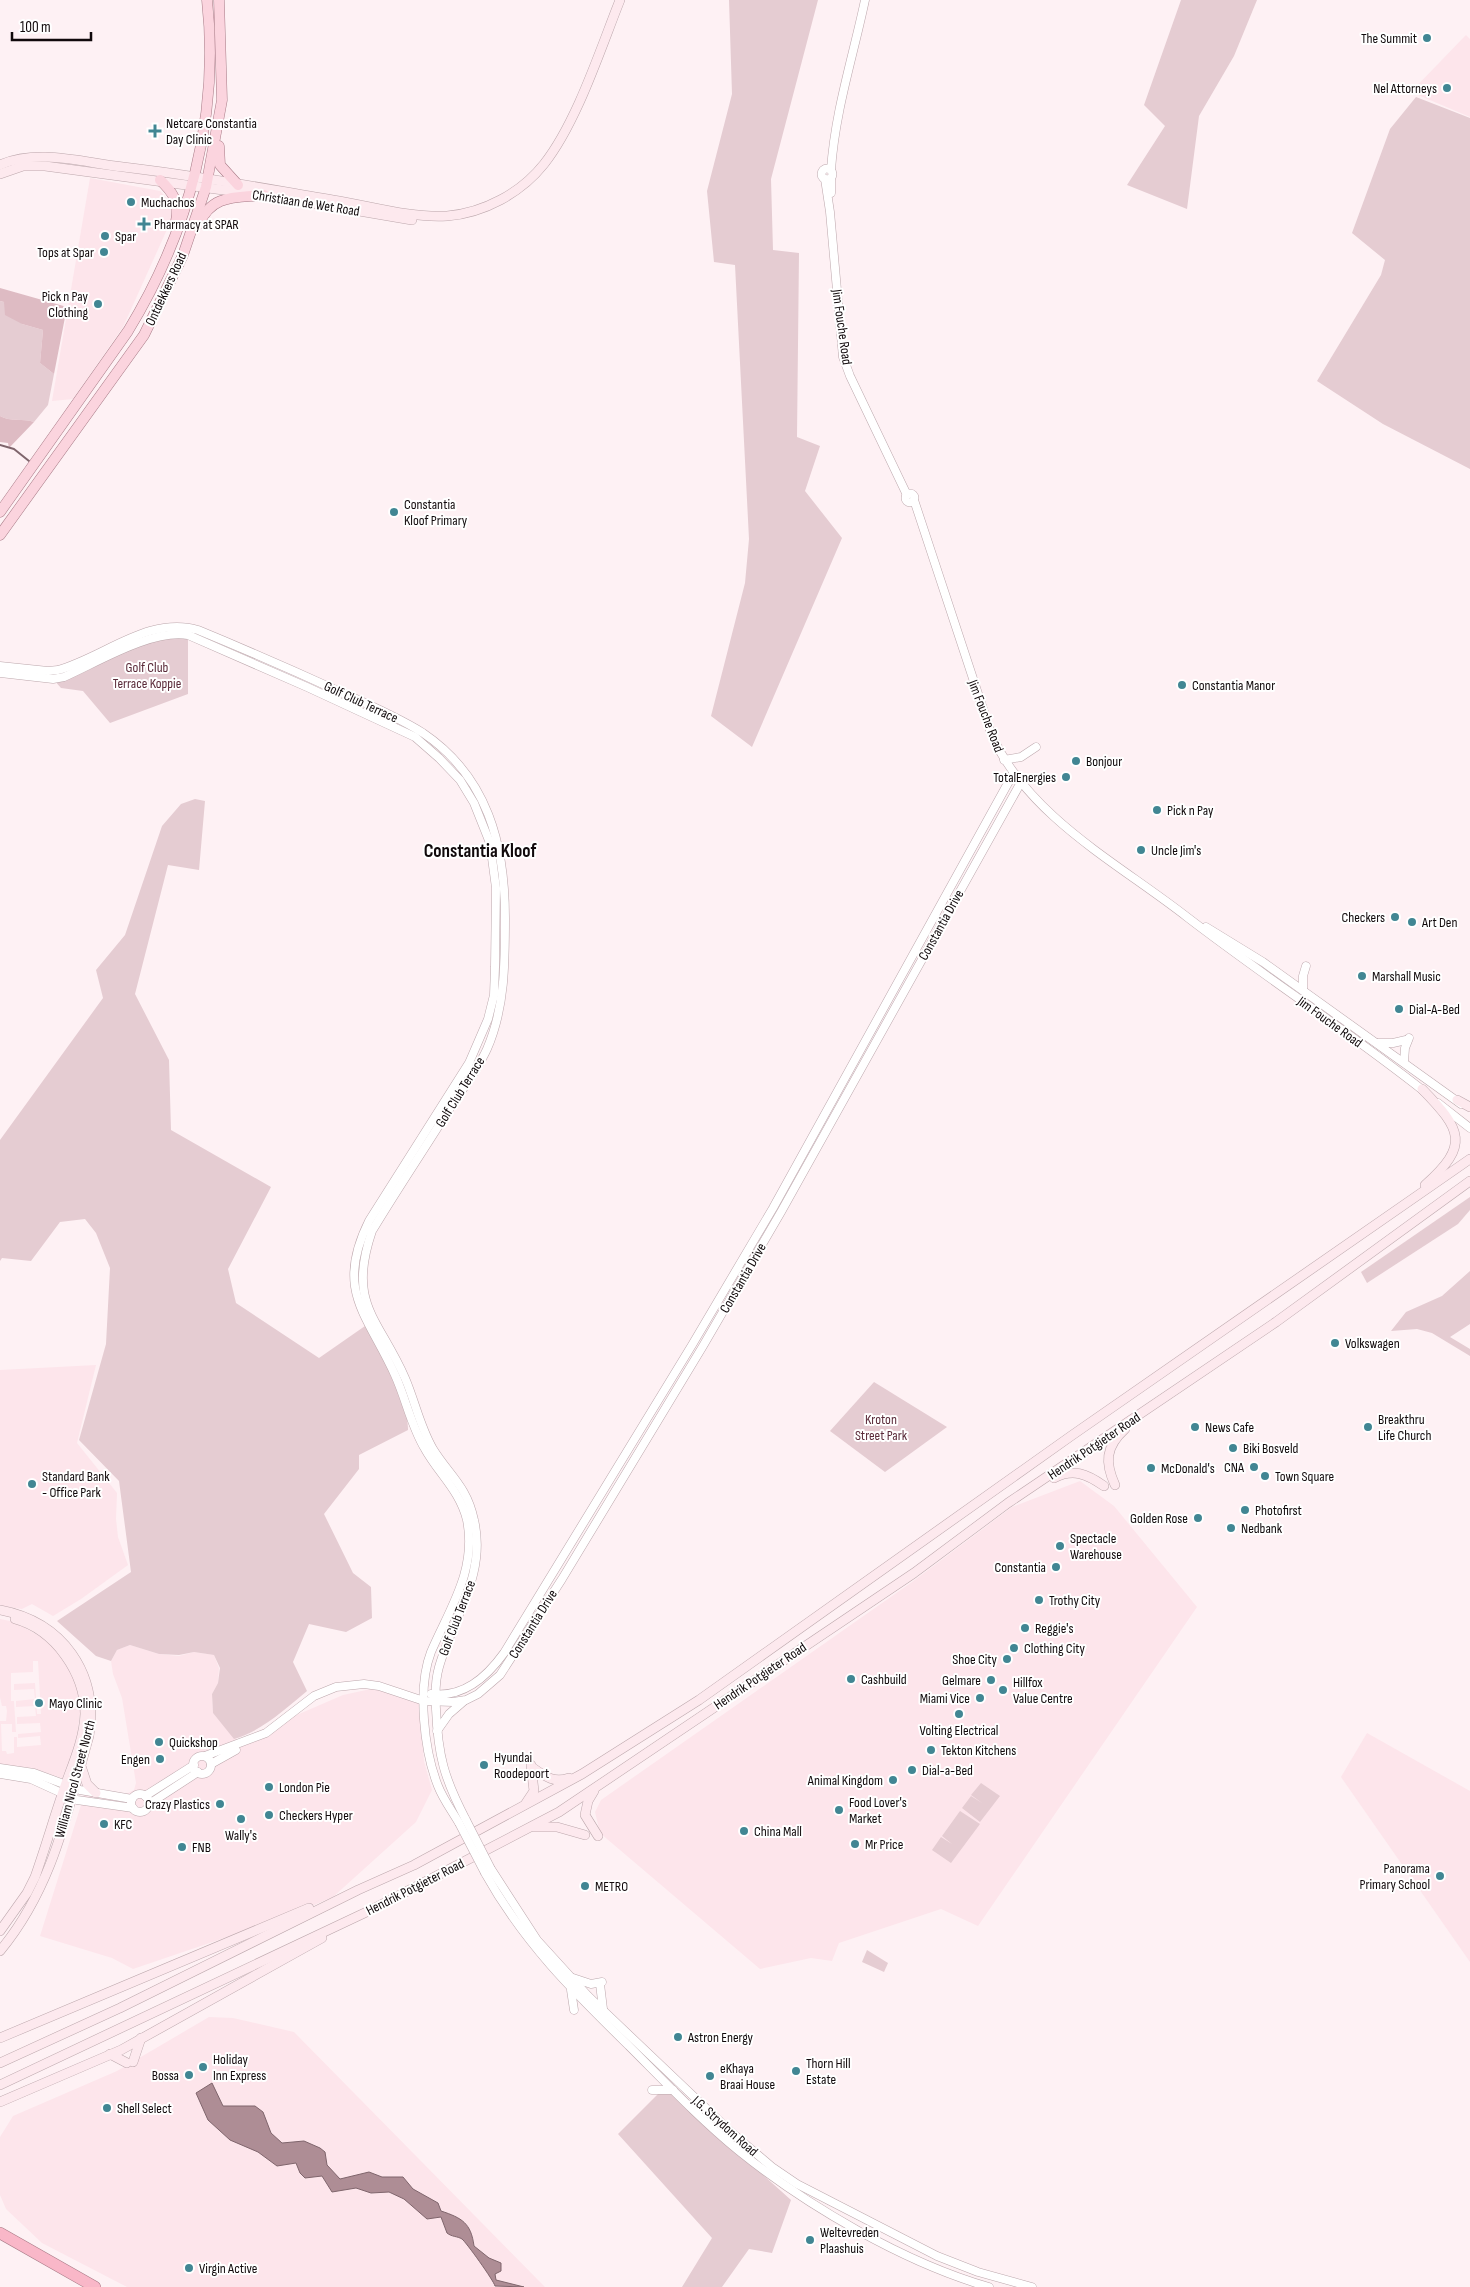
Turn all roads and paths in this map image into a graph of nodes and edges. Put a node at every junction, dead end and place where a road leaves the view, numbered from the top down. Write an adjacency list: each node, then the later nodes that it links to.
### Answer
1 (207, 0): 10 (main road, Ontdekkers Road)
2 (219, 0): 5 (main road, Ontdekkers Road)
3 (620, 0): 6 (main road, Christiaan de Wet Road)
4 (863, 0): 21 (street, Jim Fouche Road)
5 (222, 100): 11 (main road, Ontdekkers Road); 12 (main road)
6 (570, 122): 12 (main road, Christiaan de Wet Road); 13 (main road, Christiaan de Wet Road)
7 (0, 165): 10 (main road, Christiaan de Wet Road)
8 (0, 174): 9 (main road, Christiaan de Wet Road)
9 (160, 180): 10 (main road, Christiaan de Wet Road); 14 (main road)
10 (194, 181): 11 (main road, Christiaan de Wet Road); 14 (main road, Ontdekkers Road)
11 (207, 183): 12 (main road, Christiaan de Wet Road); 13 (main road, Christiaan de Wet Road); 15 (main road, Ontdekkers Road)
12 (238, 185)
13 (264, 196): 15 (main road)
14 (168, 256): 16 (main road, Ontdekkers Road)
15 (160, 305): 17 (main road, Ontdekkers Road)
16 (0, 512)
17 (0, 535)
18 (0, 666): 42 (street, Golf Club Terrace)
19 (0, 673): 43 (street, Golf Club Terrace)
20 (1036, 747): 21 (street)
21 (1004, 760): 22 (street, Jim Fouche Road)
22 (1013, 774): 23 (street, Jim Fouche Road); 46 (street, Constantia Drive)
23 (1020, 784): 24 (street, Jim Fouche Road); 47 (street, Constantia Drive)
24 (1189, 918): 26 (street, Jim Fouche Road); 29 (street, Jim Fouche Road)
25 (1306, 966): 26 (street)
26 (1303, 990): 27 (street, Jim Fouche Road)
27 (1377, 1043): 28 (street, Jim Fouche Road); 28 (street)
28 (1404, 1062): 30 (street, Jim Fouche Road)
29 (1422, 1090): 32 (street, Jim Fouche Road); 35 (main road)
30 (1457, 1100): 31 (main road)
31 (1470, 1109)
32 (1470, 1128)
33 (1470, 1160): 35 (main road, Hendrik Potgieter Road)
34 (1470, 1181): 36 (main road, Hendrik Potgieter Road)
35 (1361, 1236): 56 (main road, Hendrik Potgieter Road)
36 (1152, 1407): 37 (main road); 39 (main road, Hendrik Potgieter Road)
37 (1115, 1485)
38 (1104, 1486): 39 (main road)
39 (1008, 1504): 57 (main road, Hendrik Potgieter Road)
40 (0, 1610): 52 (main road, William Nicol Street North)
41 (0, 1616): 58 (main road, William Nicol Street North)
42 (452, 1633): 43 (street); 44 (street, Golf Club Terrace)
43 (440, 1635): 44 (street); 45 (street, Golf Club Terrace)
44 (446, 1646): 46 (street, Golf Club Terrace)
45 (424, 1697): 46 (street, Constantia Drive); 49 (street, Constantia Drive); 65 (street, Golf Club Terrace)
46 (436, 1698): 47 (street, Constantia Drive); 48 (street, Golf Club Terrace)
47 (466, 1700): 48 (street)
48 (437, 1732): 65 (street, Golf Club Terrace)
49 (257, 1737): 50 (street, Constantia Drive); 51 (street, Constantia Drive)
50 (205, 1756): 51 (street); 54 (street)
51 (211, 1764): 54 (street)
52 (81, 1765): 58 (main road, William Nicol Street North); 59 (main road)
53 (0, 1768): 58 (street)
54 (196, 1768): 60 (street); 62 (street)
55 (0, 1774): 58 (street)
56 (582, 1774): 64 (main road, Hendrik Potgieter Road); 64 (main road)
57 (596, 1789): 66 (main road, Hendrik Potgieter Road); 68 (main road)
58 (68, 1791): 59 (street); 63 (street); 72 (main road, William Nicol Street North); 73 (main road, William Nicol Street North)
59 (96, 1793): 61 (street)
60 (145, 1796): 61 (street); 62 (street)
61 (132, 1799): 63 (street)
62 (148, 1804): 63 (street)
63 (133, 1808)
64 (518, 1809): 70 (main road, Hendrik Potgieter Road)
65 (462, 1821): 69 (street, Golf Club Terrace, bridge)
66 (532, 1827): 67 (main road); 71 (main road, Hendrik Potgieter Road)
67 (585, 1835)
68 (598, 1836)
69 (488, 1871): 74 (street, J.G. Strydom Road); 75 (street, J.G. Strydom Road)
70 (358, 1890): 78 (main road); 81 (main road, Hendrik Potgieter Road)
71 (375, 1908): 79 (main road); 82 (main road, Hendrik Potgieter Road)
72 (0, 1931)
73 (0, 1951)
74 (571, 1978): 76 (street, J.G. Strydom Road); 76 (street)
75 (570, 1987): 77 (street, J.G. Strydom Road); 77 (street)
76 (603, 2010): 90 (street, J.G. Strydom Road)
77 (593, 2011): 84 (street, J.G. Strydom Road)
78 (1, 2036)
79 (142, 2038): 80 (main road); 80 (main road)
80 (110, 2054): 85 (main road)
81 (0, 2063)
82 (0, 2085)
83 (652, 2090): 84 (street)
84 (673, 2090): 89 (street, J.G. Strydom Road)
85 (1, 2102)
86 (0, 2229): 87 (highway)
87 (5, 2235): 88 (highway)
88 (95, 2287)
89 (990, 2287)
90 (1032, 2287)

